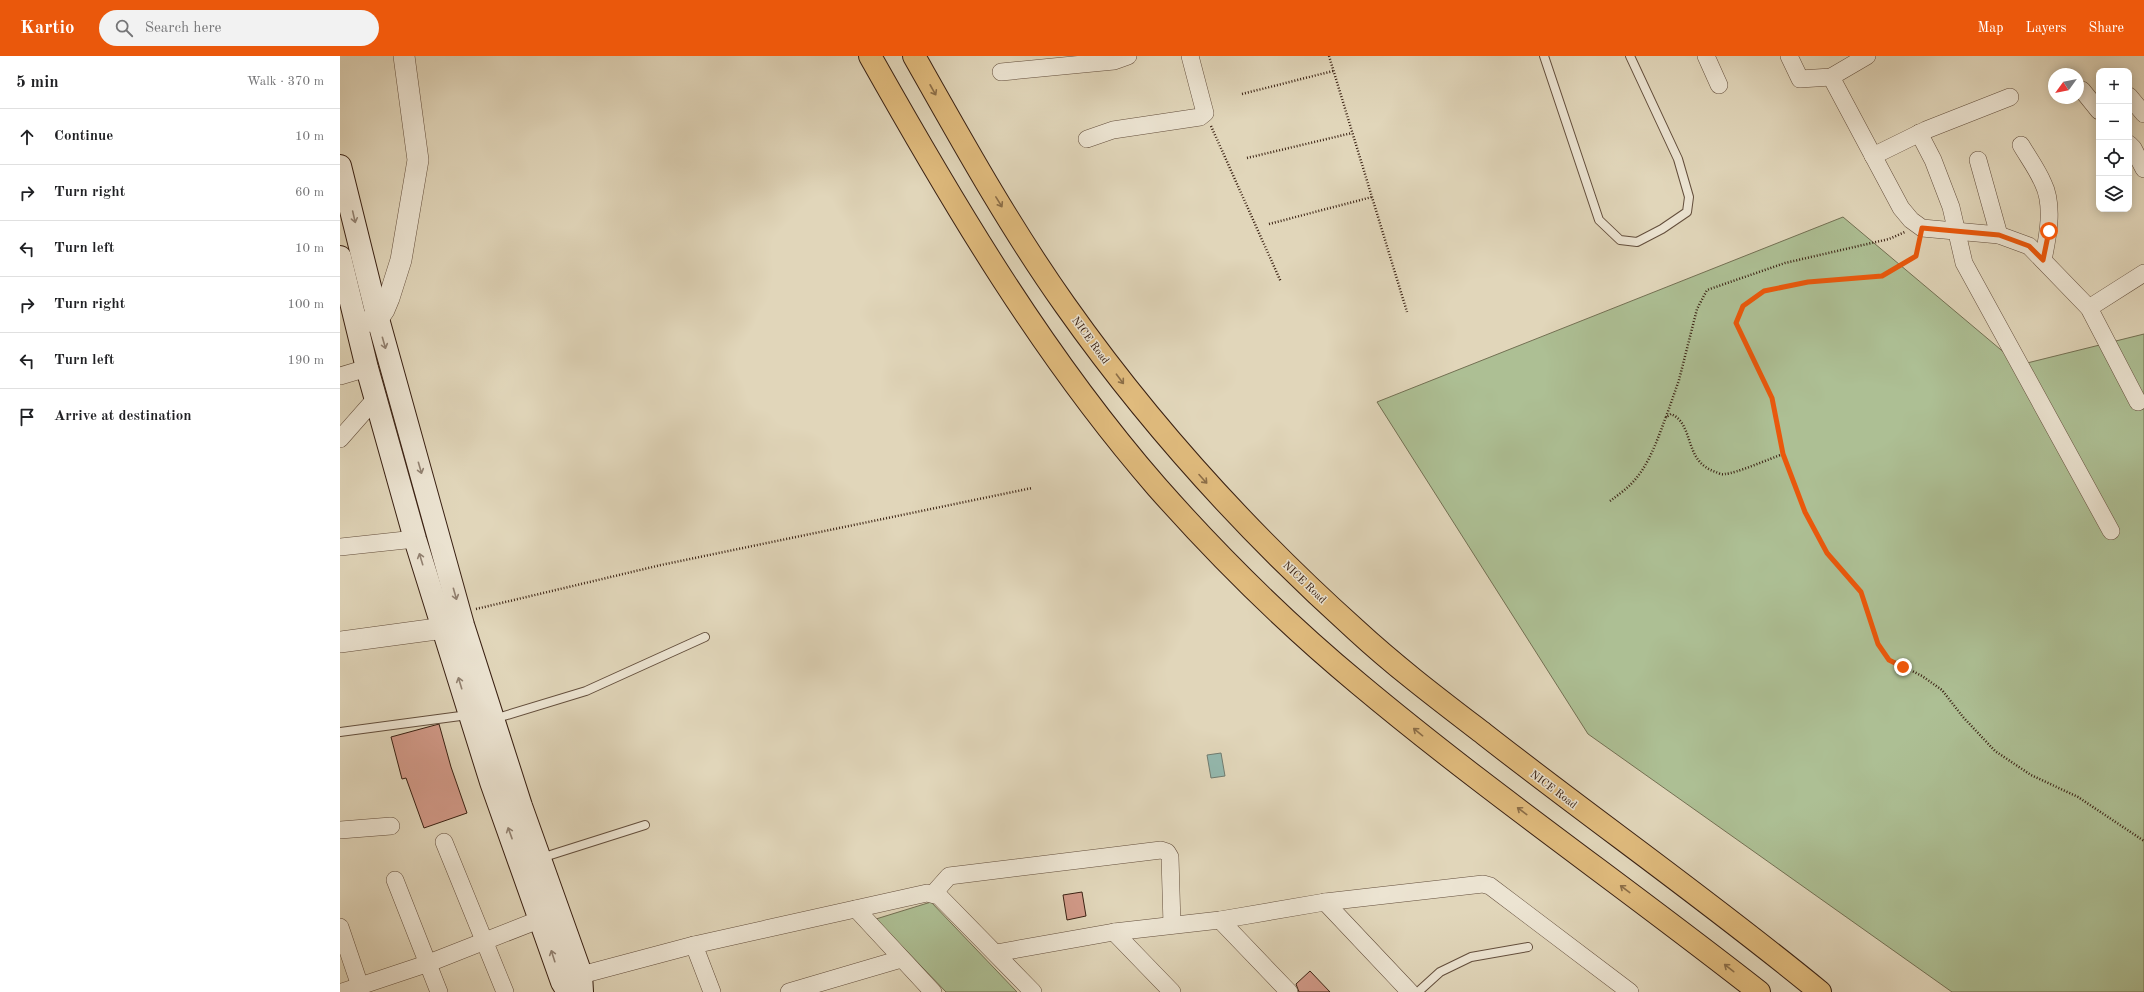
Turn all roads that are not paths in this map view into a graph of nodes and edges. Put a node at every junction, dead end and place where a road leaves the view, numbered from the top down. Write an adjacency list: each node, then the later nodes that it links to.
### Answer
1 (404, 56): 33 (street)
2 (870, 56): 83 (highway, one-way to 2)
3 (914, 56): 84 (highway, NICE Road, one-way to 84)
4 (1128, 56): 11 (street)
5 (1190, 56): 20 (street)
6 (1544, 56): 7 (lane)
7 (1630, 56)
8 (1706, 56): 13 (street)
9 (1789, 56): 12 (street)
10 (1867, 56): 12 (street)
11 (1001, 72)
12 (1831, 77): 23 (street)
13 (1719, 85)
14 (2084, 92): 17 (street)
15 (2010, 97): 19 (street)
16 (2132, 100): 18 (street)
17 (2096, 106)
18 (2144, 114)
19 (1919, 133): 23 (street); 27 (street)
20 (1087, 139)
21 (2021, 144): 29 (street)
22 (2132, 149): 26 (street)
23 (1873, 156): 27 (street)
24 (1978, 160): 28 (street)
25 (340, 166): 33 (main road, one-way to 33)
26 (2144, 169)
27 (1956, 230): 28 (street); 40 (street)
28 (1999, 235): 29 (street)
29 (2043, 260): 32 (street)
30 (340, 261): 34 (main road)
31 (2144, 273): 32 (street)
32 (2089, 308): 38 (street)
33 (378, 319): 34 (street); 43 (main road, one-way to 43)
34 (357, 324): 35 (main road)
35 (368, 368): 36 (street); 37 (main road)
36 (340, 376)
37 (376, 398): 39 (street); 41 (main road)
38 (2138, 402)
39 (340, 439)
40 (2111, 531)
41 (415, 539): 42 (street); 43 (main road, one-way to 41)
42 (340, 547)
43 (456, 622): 45 (street); 46 (main road, one-way to 43); 47 (main road)
44 (705, 637): 47 (lane)
45 (340, 642)
46 (470, 715): 48 (lane); 58 (main road, one-way to 46)
47 (493, 719): 53 (main road)
48 (340, 732)
49 (645, 825): 53 (lane)
50 (392, 826): 51 (street)
51 (340, 830)
52 (444, 842): 63 (street)
53 (541, 858): 69 (main road)
54 (395, 880): 68 (street)
55 (933, 894): 57 (street); 60 (street); 66 (street)
56 (1325, 902): 59 (street); 80 (street); 82 (street)
57 (856, 909): 64 (street); 67 (street)
58 (541, 919): 63 (street); 69 (main road, one-way to 58)
59 (1220, 920): 60 (street); 79 (street)
60 (1172, 925): 62 (street)
61 (340, 927): 70 (street)
62 (1114, 932): 66 (street); 78 (street)
63 (484, 940): 68 (street); 73 (street)
64 (694, 945): 69 (street); 74 (street)
65 (1528, 946): 81 (lane)
66 (996, 953): 77 (street)
67 (901, 958): 75 (street); 76 (street)
68 (429, 963): 70 (street); 72 (street)
69 (573, 985)
70 (369, 987): 71 (street)
71 (342, 992)
72 (440, 992)
73 (505, 992)
74 (712, 992)
75 (789, 992)
76 (934, 992)
77 (1033, 992)
78 (1172, 992)
79 (1289, 992)
80 (1410, 992)
81 (1418, 992)
82 (1630, 992)
83 (1759, 992)
84 (1820, 992)

